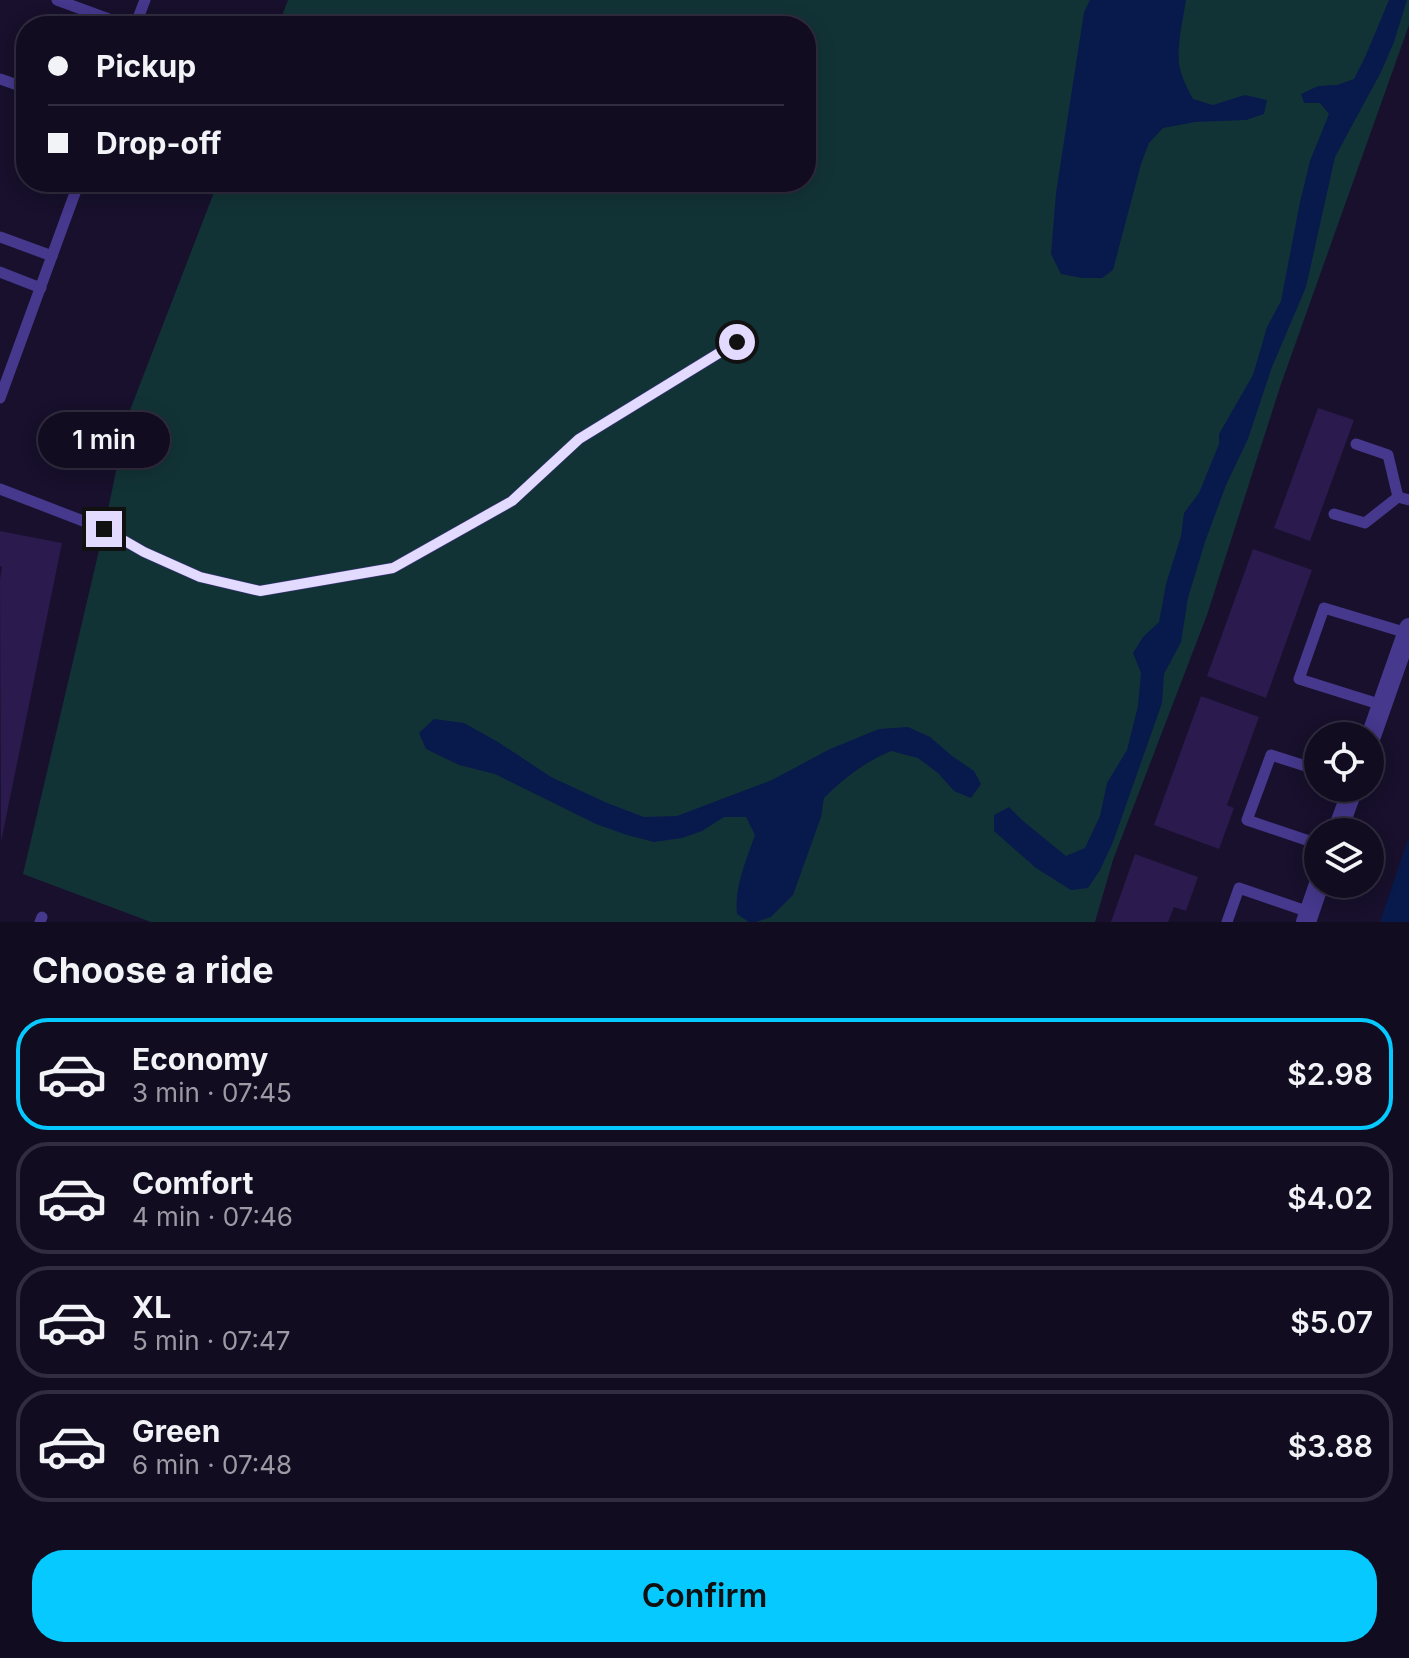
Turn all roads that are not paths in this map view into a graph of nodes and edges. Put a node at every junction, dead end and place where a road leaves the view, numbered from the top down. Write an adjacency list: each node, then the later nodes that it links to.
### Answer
1 (57, 0): 2 (lane)
2 (101, 16)
3 (75, 192): 5 (lane)
4 (0, 237): 5 (lane)
5 (52, 256): 7 (lane)
6 (0, 272): 7 (lane)
7 (41, 288): 9 (lane)
8 (737, 342): 11 (lane)
9 (0, 398)
10 (1356, 444): 12 (lane)
11 (0, 489)
12 (1403, 499): 13 (lane)
13 (1334, 514)
14 (1408, 630): 15 (street); 15 (lane)
15 (1382, 705): 16 (street)
16 (1376, 722)
17 (1304, 766): 18 (lane)
18 (1304, 839)
19 (1314, 898): 20 (street)
20 (1308, 917): 21 (lane)
21 (1227, 922)

